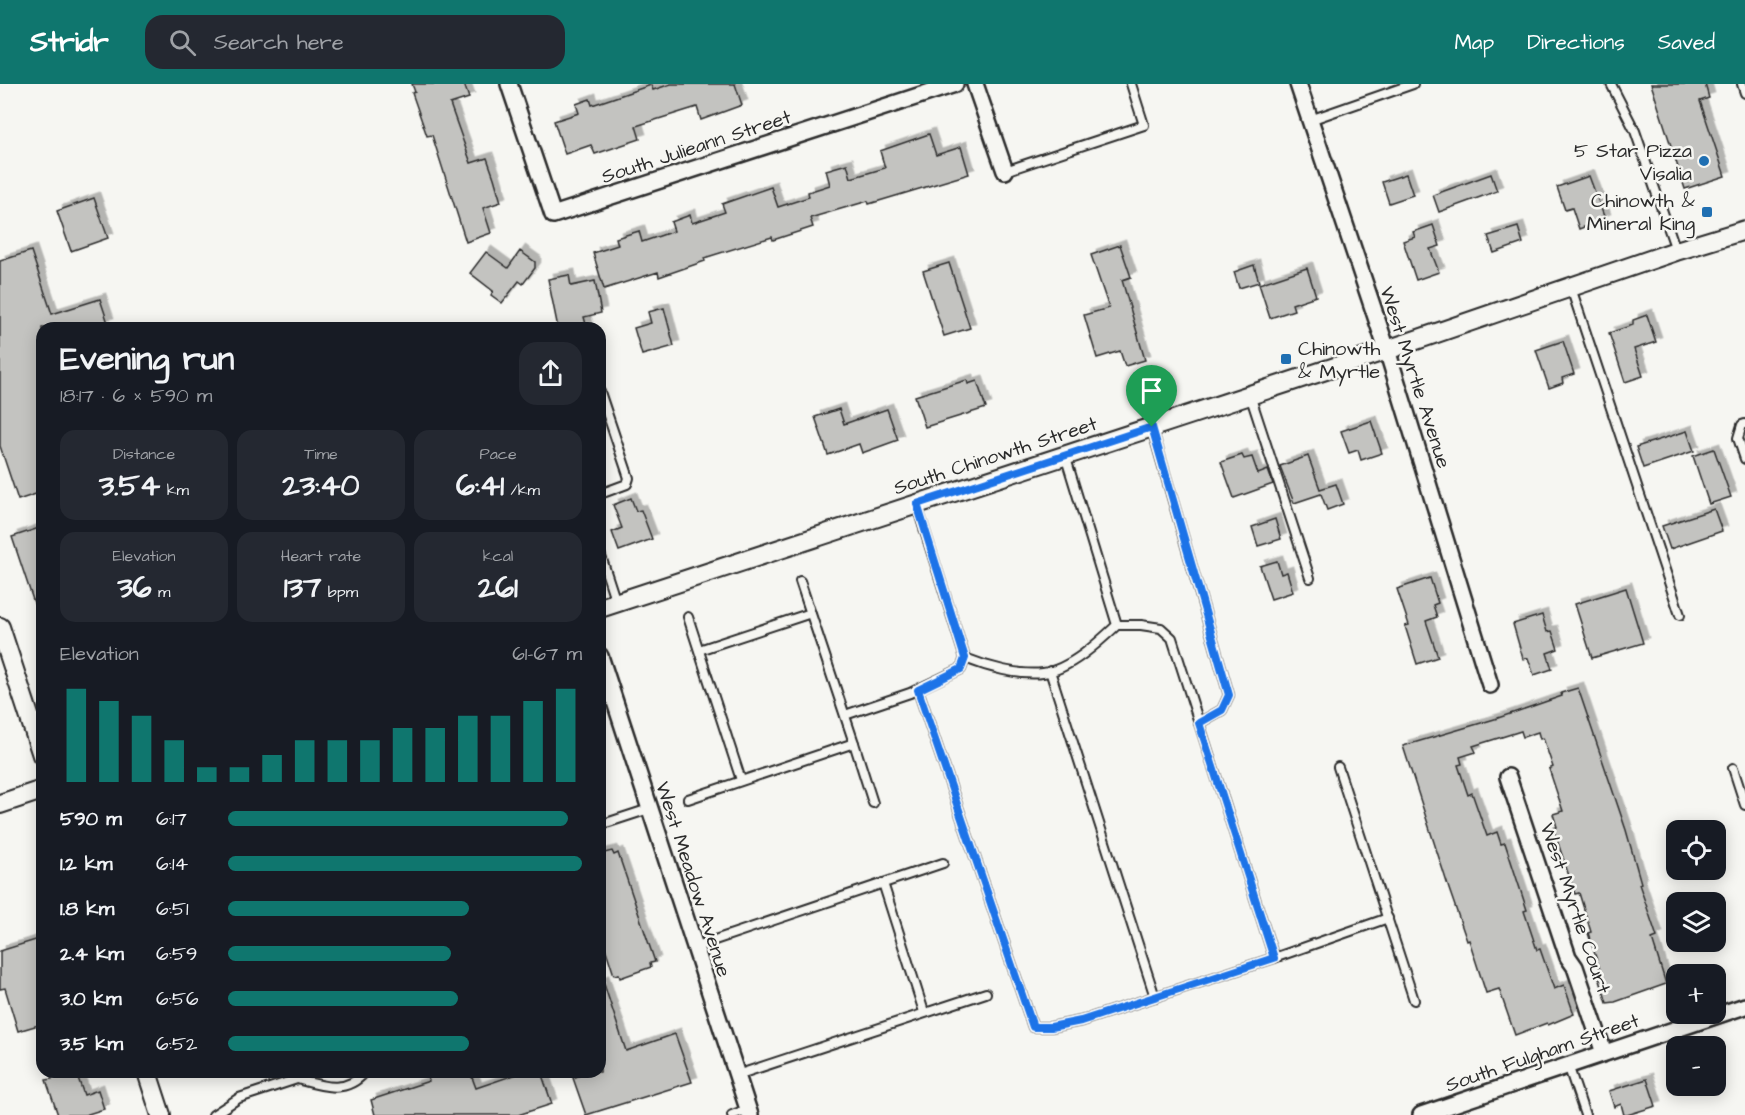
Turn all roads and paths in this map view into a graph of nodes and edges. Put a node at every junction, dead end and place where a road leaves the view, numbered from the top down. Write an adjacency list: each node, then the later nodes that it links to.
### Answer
1 (509, 84): 2 (street, South Julieann Street)
2 (955, 84)
3 (975, 84): 11 (street)
4 (1131, 84): 11 (lane)
5 (1298, 84): 10 (street, West Myrtle Avenue)
6 (1413, 84): 10 (lane)
7 (1611, 84): 13 (lane)
8 (1742, 84): 9 (lane)
9 (1745, 93)
10 (1310, 120): 15 (street, West Myrtle Avenue)
11 (1005, 171)
12 (1745, 230): 13 (street, South Chinowth Street)
13 (1676, 250): 14 (street, South Chinowth Street)
14 (1571, 287): 15 (street, South Chinowth Street); 28 (lane)
15 (1387, 350): 16 (street, South Chinowth Street); 36 (street, West Myrtle Avenue)
16 (1250, 395): 19 (street, South Chinowth Street); 24 (lane)
17 (606, 410): 22 (lane)
18 (1745, 424): 21 (lane)
19 (1152, 427): 20 (street, South Chinowth Street); 39 (lane)
20 (1065, 455): 23 (street, South Chinowth Street); 30 (lane)
21 (1745, 459)
22 (606, 492)
23 (917, 504): 26 (street, South Chinowth Street); 33 (lane)
24 (1310, 578)
25 (800, 581): 27 (lane)
26 (608, 605)
27 (811, 613): 32 (lane); 38 (lane)
28 (1680, 615)
29 (688, 617): 32 (lane)
30 (1117, 625): 34 (lane); 39 (lane)
31 (0, 627): 40 (street)
32 (699, 650): 45 (lane)
33 (965, 658): 34 (lane); 37 (lane)
34 (1050, 671): 59 (lane)
35 (606, 675): 51 (street, West Meadow Avenue)
36 (1490, 685)
37 (918, 690): 38 (lane); 59 (lane)
38 (844, 715): 41 (lane)
39 (1199, 723): 57 (lane)
40 (36, 737)
41 (854, 743): 45 (lane); 48 (lane)
42 (1338, 767): 55 (lane)
43 (1733, 768): 50 (lane)
44 (1508, 777): 63 (street, West Myrtle Court)
45 (741, 780): 47 (lane)
46 (36, 792): 49 (street)
47 (688, 799)
48 (873, 803)
49 (0, 804)
50 (1745, 805)
51 (649, 809): 52 (lane); 56 (street, West Meadow Avenue)
52 (606, 823)
53 (943, 863): 54 (lane)
54 (883, 883): 56 (lane); 62 (lane)
55 (1388, 918): 57 (lane); 60 (lane)
56 (694, 947): 65 (street, West Meadow Avenue)
57 (1274, 958): 59 (lane)
58 (987, 993): 62 (lane)
59 (1155, 997)
60 (1414, 1000)
61 (1745, 1006): 63 (street, South Fulgham Street)
62 (924, 1012): 65 (lane)
63 (1604, 1053): 64 (street, South Fulgham Street)
64 (1568, 1065): 73 (street, South Fulgham Street); 74 (lane)
65 (737, 1075): 69 (street, West Meadow Avenue)
66 (149, 1078): 70 (street)
67 (360, 1078): 68 (lane)
68 (297, 1079): 71 (lane)
69 (749, 1112): 72 (lane)
70 (161, 1115)
71 (213, 1115)
72 (732, 1115)
73 (1421, 1115)
74 (1585, 1115)

